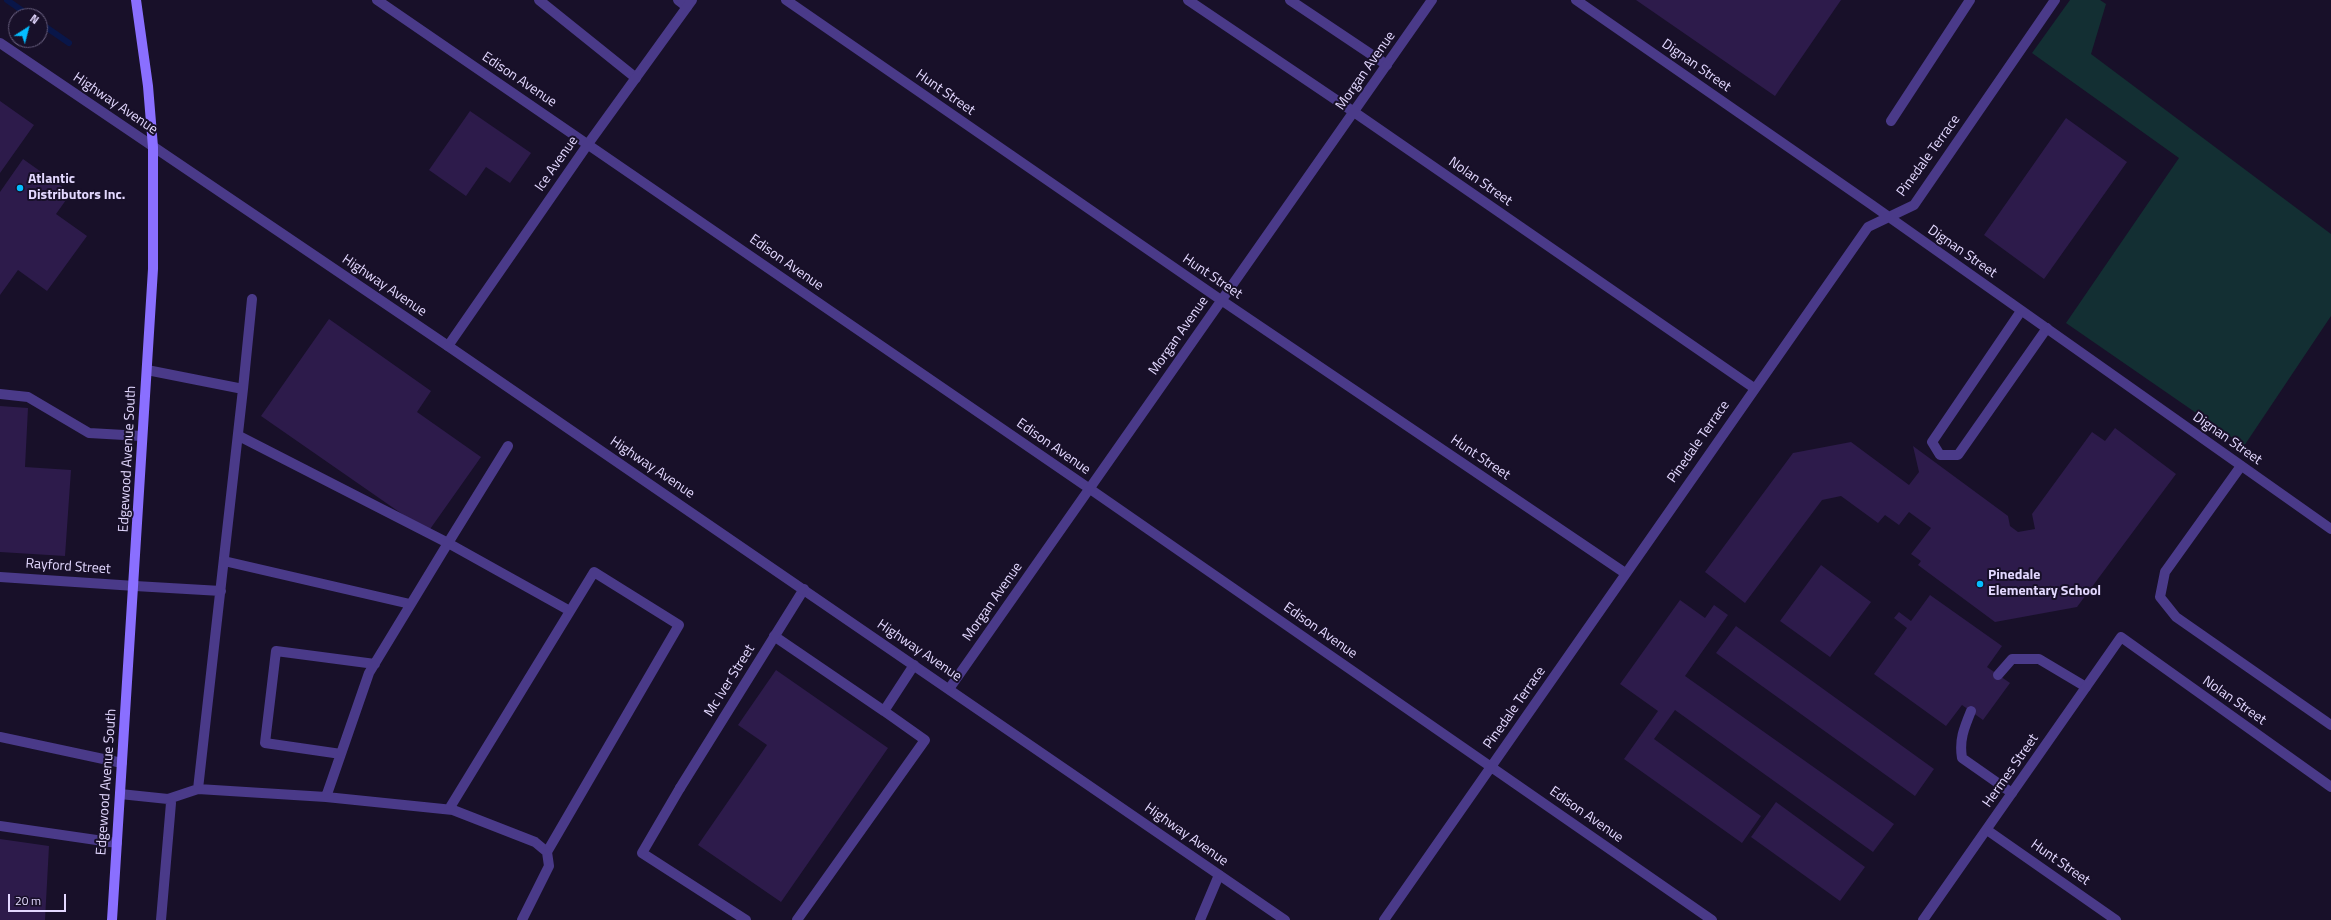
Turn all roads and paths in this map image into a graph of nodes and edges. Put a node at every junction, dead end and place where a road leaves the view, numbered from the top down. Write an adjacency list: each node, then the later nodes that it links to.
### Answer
1 (136, 0): 19 (main road, Edgewood Avenue South)
2 (377, 0): 18 (street, Edison Avenue)
3 (539, 0): 15 (street)
4 (678, 0): 12 (street)
5 (786, 0): 22 (street, Hunt Street)
6 (1188, 0): 16 (street, Nolan Street)
7 (1290, 0): 14 (street)
8 (1432, 0): 14 (street, Morgan Avenue)
9 (1576, 0): 20 (street, Dignan Street)
10 (1970, 0): 17 (street)
11 (2054, 0): 20 (street, Pinedale Terrace)
12 (690, 3): 15 (street, Ice Avenue)
13 (0, 43): 19 (street, Highway Avenue)
14 (1387, 65): 16 (street, Morgan Avenue)
15 (636, 78): 18 (street, Ice Avenue)
16 (1354, 112): 22 (street, Morgan Avenue); 27 (street, Nolan Street)
17 (1891, 121)
18 (588, 144): 25 (street, Ice Avenue); 34 (street, Edison Avenue)
19 (153, 146): 25 (street, Highway Avenue); 26 (main road, Edgewood Avenue South)
20 (1890, 218): 23 (street, Dignan Street); 27 (street, Pinedale Terrace)
21 (252, 299): 28 (street)
22 (1221, 300): 34 (street, Morgan Avenue); 38 (street, Hunt Street)
23 (2021, 310): 24 (street, Dignan Street); 24 (street)
24 (2047, 328): 33 (street, Dignan Street)
25 (448, 346): 41 (street, Highway Avenue)
26 (147, 370): 28 (street); 30 (main road, Edgewood Avenue South)
27 (1754, 388): 38 (street, Pinedale Terrace)
28 (243, 390): 31 (street)
29 (0, 394): 30 (street)
30 (142, 436): 40 (main road, Edgewood Avenue South)
31 (239, 436): 36 (street); 37 (street)
32 (508, 446): 36 (street)
33 (2241, 466): 35 (street, Dignan Street); 54 (street)
34 (1090, 489): 51 (street, Morgan Avenue); 58 (street, Edison Avenue)
35 (2331, 529)
36 (448, 543): 43 (street); 44 (street)
37 (224, 561): 42 (street); 43 (street)
38 (1625, 573): 58 (street, Pinedale Terrace)
39 (0, 577): 40 (street, Rayford Street)
40 (135, 586): 42 (street, Rayford Street); 57 (main road, Edgewood Avenue South)
41 (804, 589): 45 (street, Mc Iver Street); 48 (street, Highway Avenue)
42 (221, 591): 60 (street)
43 (410, 604): 47 (street)
44 (570, 611): 65 (street); 69 (street)
45 (774, 636): 52 (street); 74 (street, Mc Iver Street)
46 (2121, 637): 50 (street, Hermes Street); 59 (street, Nolan Street)
47 (375, 664): 56 (street); 56 (street)
48 (914, 665): 51 (street, Highway Avenue); 52 (street)
49 (1998, 675): 50 (street)
50 (2086, 687): 61 (street, Hermes Street)
51 (949, 689): 70 (street, Highway Avenue)
52 (884, 710): 75 (street)
53 (1971, 712): 61 (street)
54 (2331, 725)
55 (0, 737): 57 (street)
56 (341, 754): 63 (street)
57 (122, 763): 62 (main road, Edgewood Avenue South)
58 (1491, 766): 78 (street, Pinedale Terrace); 79 (street, Edison Avenue)
59 (2331, 787)
60 (198, 789): 63 (street); 64 (street)
61 (2012, 793): 67 (street, Hermes Street)
62 (120, 794): 64 (street); 68 (main road, Edgewood Avenue South)
63 (326, 797): 65 (street)
64 (168, 799): 72 (street)
65 (449, 809): 69 (street)
66 (0, 826): 68 (street)
67 (1987, 830): 80 (street, Hermes Street); 81 (street, Hunt Street)
68 (117, 843): 71 (main road, Edgewood Avenue South)
69 (547, 852): 73 (street)
70 (1219, 875): 76 (street); 77 (street, Highway Avenue)
71 (112, 920)
72 (161, 920)
73 (522, 920)
74 (746, 920)
75 (796, 920)
76 (1200, 920)
77 (1285, 920)
78 (1384, 920)
79 (1712, 920)
80 (1923, 920)
81 (2116, 920)

